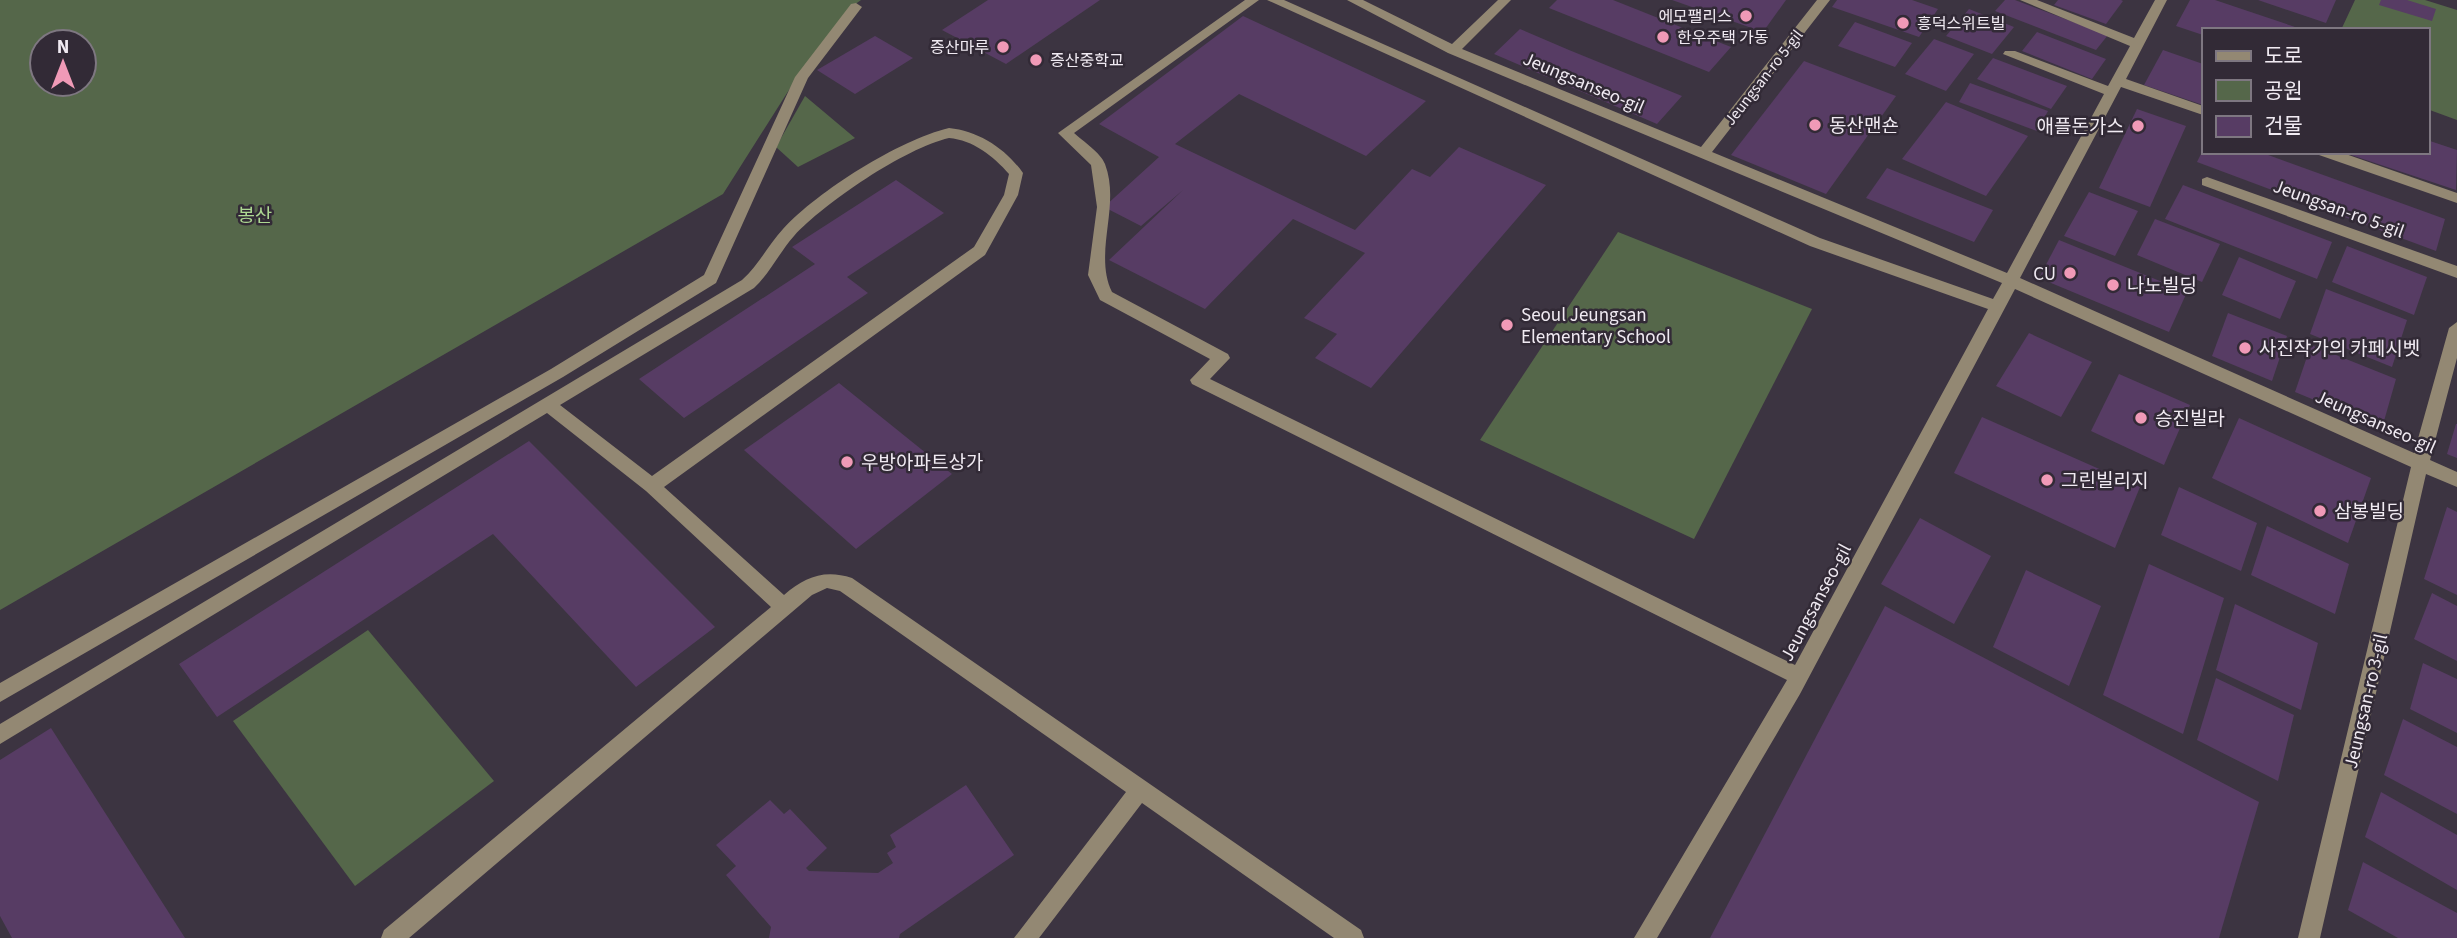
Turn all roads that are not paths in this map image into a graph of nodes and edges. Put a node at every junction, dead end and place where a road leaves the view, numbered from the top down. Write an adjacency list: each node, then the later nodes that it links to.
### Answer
1 (1253, 0): 27 (street)
2 (1273, 0): 20 (street)
3 (1353, 0): 10 (street, Jeungsanseo-gil)
4 (1506, 0): 10 (street)
5 (1824, 0): 15 (street, Jeungsan-ro 5-gil)
6 (2026, 0): 9 (street)
7 (2152, 4): 9 (street, Jeungsanseo-gil)
8 (856, 6): 28 (street)
9 (2137, 44): 12 (street, Jeungsanseo-gil)
10 (1453, 50): 15 (street, Jeungsanseo-gil)
11 (2010, 54): 12 (street)
12 (2114, 86): 13 (street); 19 (street, Jeungsanseo-gil)
13 (2202, 111)
14 (2330, 154): 17 (street)
15 (1702, 155): 19 (street, Jeungsanseo-gil)
16 (2207, 182): 18 (street, Jeungsan-ro 5-gil)
17 (2457, 198)
18 (2457, 272)
19 (2010, 280): 20 (street, Jeungsanseo-gil); 23 (street, Jeungsanseo-gil)
20 (1997, 306): 27 (street, Jeungsanseo-gil)
21 (2457, 328): 23 (street)
22 (548, 405): 25 (street); 25 (street); 29 (street)
23 (2420, 464): 24 (street, Jeungsanseo-gil); 35 (street, Jeungsan-ro 3-gil)
24 (2457, 480)
25 (652, 486): 26 (street)
26 (784, 607): 30 (street); 31 (street)
27 (1799, 676): 34 (street, Jeungsanseo-gil)
28 (0, 692)
29 (0, 735)
30 (1139, 791): 32 (street); 33 (street)
31 (392, 938)
32 (1025, 938)
33 (1353, 938)
34 (1645, 938)
35 (2309, 938)

